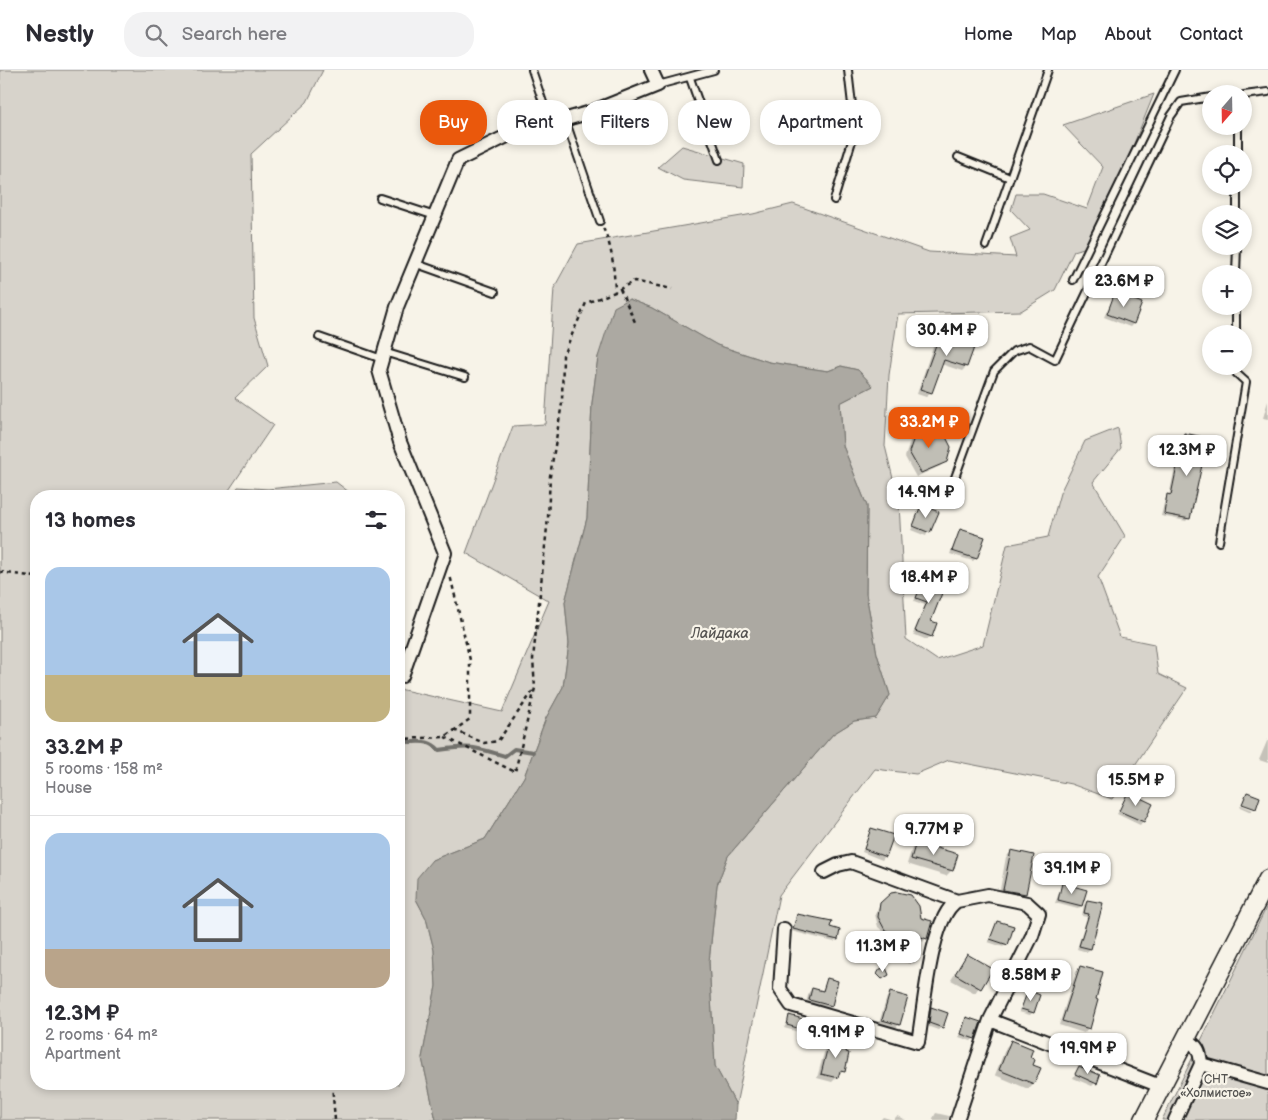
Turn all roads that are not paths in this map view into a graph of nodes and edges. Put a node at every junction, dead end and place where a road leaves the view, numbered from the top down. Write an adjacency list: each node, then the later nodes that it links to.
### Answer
1 (532, 70): 12 (lane)
2 (651, 70): 8 (street)
3 (714, 70): 7 (lane)
4 (848, 70): 20 (lane)
5 (1048, 70): 18 (lane)
6 (1175, 70): 25 (lane)
7 (690, 78): 8 (lane); 17 (lane)
8 (658, 85): 13 (street)
9 (1268, 92): 10 (lane)
10 (1252, 93)
11 (1202, 98): 31 (lane)
12 (542, 100)
13 (572, 117)
14 (572, 140): 22 (lane)
15 (497, 141): 21 (street)
16 (958, 158): 18 (lane)
17 (719, 160)
18 (1010, 178): 23 (lane)
19 (380, 198): 21 (lane)
20 (834, 200)
21 (435, 216): 24 (street)
22 (600, 222)
23 (986, 246)
24 (414, 263): 26 (lane); 28 (street)
25 (1073, 280)
26 (496, 292)
27 (318, 338): 28 (lane)
28 (383, 356): 30 (lane); 33 (street)
29 (1238, 375): 32 (lane)
30 (466, 377)
31 (946, 502)
32 (1219, 542)
33 (405, 667)
34 (824, 872): 36 (street)
35 (1268, 879): 39 (main road)
36 (957, 901): 37 (street); 38 (street)
37 (784, 929)
38 (990, 1020): 42 (street); 43 (street)
39 (1186, 1039): 40 (street); 42 (main road)
40 (1201, 1064): 41 (street); 45 (street)
41 (1268, 1083)
42 (1160, 1086): 44 (main road)
43 (957, 1120)
44 (1144, 1120)
45 (1175, 1120)

